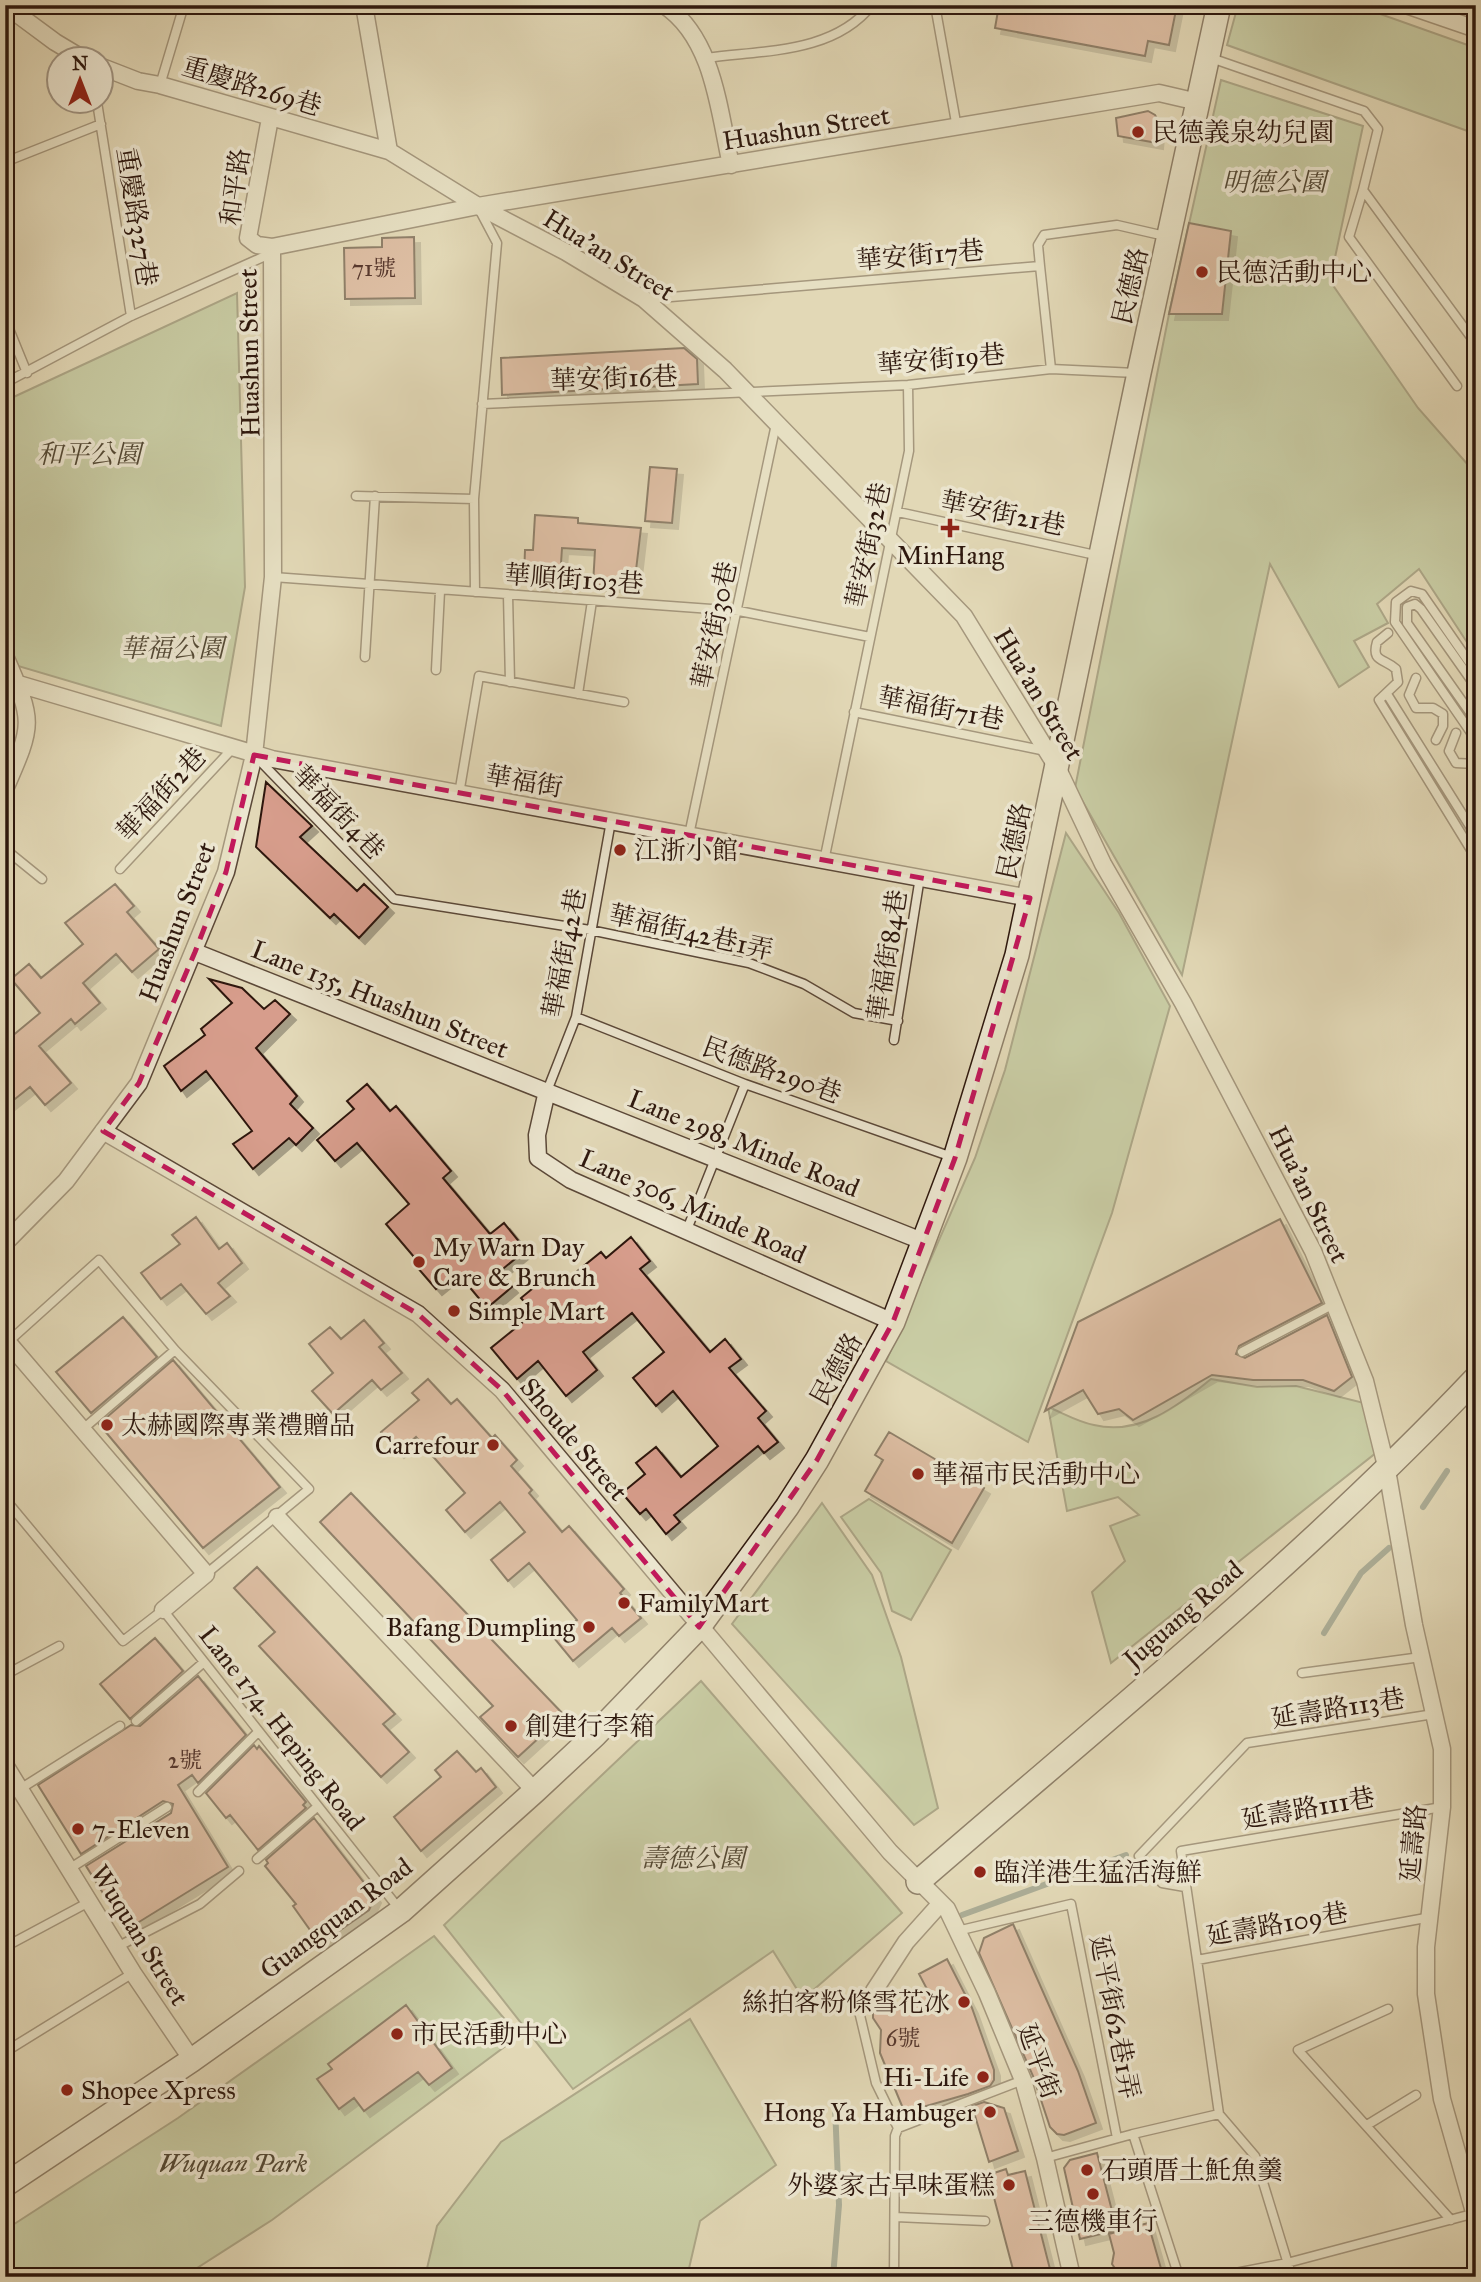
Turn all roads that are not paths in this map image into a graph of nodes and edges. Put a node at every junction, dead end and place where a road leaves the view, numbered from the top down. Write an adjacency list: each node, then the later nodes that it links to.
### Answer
1 (5, 5): 10 (street)
2 (184, 5): 14 (lane)
3 (364, 5): 20 (street)
4 (664, 5): 12 (street)
5 (872, 5): 12 (lane)
6 (936, 5): 19 (lane)
7 (1219, 5): 11 (street, 民德路)
8 (1406, 5): 9 (street)
9 (1476, 29)
10 (62, 46)
11 (1208, 57): 15 (street, 民德路); 23 (lane)
12 (706, 58): 22 (street)
13 (116, 73): 14 (street, 重慶路269巷)
14 (160, 85): 17 (street, 重慶路269巷)
15 (1198, 102): 19 (street, Huashun Street); 25 (street, 民德路)
16 (100, 116): 18 (lane, 重慶路327巷)
17 (270, 118): 20 (street, 重慶路269巷); 26 (street, 和平路)
18 (101, 124): 21 (lane, 重慶路327巷); 29 (lane, 重慶路327巷)
19 (957, 128): 22 (street, Huashun Street)
20 (389, 151): 24 (street, Hua'an Street)
21 (5, 162)
22 (731, 165): 24 (street, Huashun Street)
23 (1363, 190): 31 (lane); 37 (lane)
24 (478, 206): 26 (street, Huashun Street); 28 (street, Hua'an Street); 39 (lane)
25 (1170, 237): 27 (lane); 34 (street, 民德路)
26 (272, 250): 29 (lane); 47 (street, Huashun Street)
27 (1040, 266): 28 (lane, 華安街17巷); 32 (lane)
28 (643, 299): 38 (street, Hua'an Street)
29 (131, 316): 33 (lane)
30 (5, 319): 33 (lane)
31 (1476, 344)
32 (1051, 369): 34 (lane, 華安街19巷); 36 (lane, 華安街19巷)
33 (27, 373): 35 (lane)
34 (1139, 373): 46 (street, 民德路)
35 (5, 383)
36 (908, 384): 38 (lane, 華安街19巷); 44 (lane, 華安街32巷)
37 (1457, 386)
38 (748, 394): 39 (lane, 華安街16巷); 40 (street, Hua'an Street)
39 (482, 404): 43 (lane)
40 (776, 424): 45 (street, Hua'an Street); 53 (lane, 華安街30巷)
41 (356, 496): 42 (lane)
42 (375, 496): 43 (lane); 48 (lane)
43 (474, 499): 50 (lane)
44 (898, 512): 45 (lane, 華安街32巷); 46 (lane, 華安街21巷)
45 (891, 538): 55 (lane, 華安街32巷); 74 (street, Hua'an Street)
46 (1100, 556): 74 (street, 民德路)
47 (273, 577): 48 (lane, 華順街103巷); 73 (street, Huashun Street)
48 (369, 584): 49 (lane, 華順街103巷); 57 (lane)
49 (440, 590): 50 (lane, 華順街103巷); 58 (lane)
50 (475, 592): 51 (lane, 華順街103巷)
51 (508, 595): 52 (lane, 華順街103巷); 62 (lane)
52 (592, 601): 53 (lane, 華順街103巷); 64 (lane)
53 (739, 611): 55 (lane, 華順街103巷); 79 (lane, 華安街30巷)
54 (1388, 633): 65 (lane)
55 (870, 637): 67 (lane, 華安街32巷)
56 (5, 656): 61 (street)
57 (365, 657)
58 (436, 670)
59 (1476, 672): 71 (lane)
60 (1416, 678): 70 (lane)
61 (11, 682): 72 (street, 華福街); 76 (street)
62 (510, 682): 64 (lane); 77 (lane)
63 (1476, 688): 68 (lane)
64 (578, 694): 66 (lane)
65 (1387, 694): 80 (lane); 82 (lane)
66 (624, 702)
67 (854, 712): 74 (lane, 華福街71巷); 83 (lane, 華福街71巷)
68 (1476, 721)
69 (1456, 733): 75 (lane)
70 (1436, 740)
71 (1476, 740)
72 (233, 748): 73 (street, 華福街); 84 (lane, 華福街2巷)
73 (254, 755): 77 (street, 華福街); 88 (lane, 華福街4巷); 90 (street, Huashun Street)
74 (1052, 760): 87 (street, 民德路); 102 (street, Hua'an Street)
75 (1476, 764)
76 (5, 789)
77 (459, 795): 78 (street, 華福街)
78 (611, 821): 79 (street, 華福街); 89 (lane, 華福街42巷)
79 (690, 835): 83 (street, 華福街)
80 (1476, 836)
81 (5, 849): 86 (lane)
82 (1476, 858)
83 (824, 861): 85 (street, 華福街)
84 (120, 869)
85 (920, 877): 87 (street, 華福街); 92 (lane, 華福街84巷)
86 (42, 879)
87 (1030, 898): 98 (street, 民德路)
88 (394, 899): 89 (lane, 華福街42巷1弄)
89 (590, 930): 91 (lane, 華福街42巷); 92 (lane, 華福街42巷1弄)
90 (195, 952): 95 (street, Lane 135, Huashun Street); 96 (street, Huashun Street)
91 (576, 1017): 94 (lane, 民德路290巷); 95 (lane, 華福街42巷)
92 (898, 1021): 93 (lane, 華福街84巷)
93 (894, 1040)
94 (745, 1084): 97 (lane); 98 (lane, 民德路290巷)
95 (547, 1091): 97 (street, Lane 298, Minde Road); 99 (street, Lane 306, Minde Road)
96 (103, 1131): 101 (street, Huashun Street); 114 (street, Shoude Street)
97 (715, 1158): 99 (lane); 100 (street, Lane 298, Minde Road)
98 (955, 1158): 100 (street, 民德路)
99 (686, 1232): 103 (street, Lane 306, Minde Road)
100 (922, 1241): 103 (street, 民德路)
101 (5, 1243)
102 (1334, 1304): 106 (lane); 109 (street, Hua'an Street)
103 (893, 1322): 114 (street, 民德路)
104 (7, 1341): 105 (lane); 108 (street)
105 (175, 1350): 108 (lane); 111 (lane)
106 (1242, 1352)
107 (1476, 1378): 109 (street, Juguang Road)
108 (83, 1429): 112 (street)
109 (1387, 1470): 116 (street, 延壽路); 135 (street, Juguang Road)
110 (5, 1499): 113 (lane)
111 (277, 1517): 112 (lane); 126 (street)
112 (206, 1574): 113 (street)
113 (163, 1610): 117 (lane, Lane 174. Heping Road)
114 (699, 1627): 126 (street, Guangquan Road); 135 (street, Shoude Street)
115 (59, 1646): 119 (lane)
116 (1421, 1657): 118 (lane); 120 (street, 延壽路)
117 (204, 1662): 121 (lane); 123 (lane, Lane 174. Heping Road)
118 (1302, 1673)
119 (5, 1675)
120 (1434, 1714): 129 (street, 延壽路); 136 (lane, 延壽路113巷)
121 (136, 1721)
122 (120, 1726): 125 (lane)
123 (258, 1732): 127 (lane); 128 (lane, Lane 174. Heping Road)
124 (5, 1765): 125 (street, Wuquan Street)
125 (20, 1789): 133 (street, Wuquan Street)
126 (535, 1791): 139 (street, Guangquan Road)
127 (198, 1792)
128 (317, 1807): 132 (lane); 139 (lane, Lane 174. Heping Road)
129 (1442, 1807): 131 (lane, 延壽路111巷); 140 (street, 延壽路)
130 (167, 1808): 133 (lane)
131 (1181, 1851): 136 (lane, 延壽路109巷)
132 (257, 1859)
133 (69, 1869): 137 (street, Wuquan Street)
134 (239, 1871): 143 (lane)
135 (918, 1882): 138 (street, 延平街)
136 (1185, 1887): 144 (lane, 延壽路109巷)
137 (89, 1902): 142 (lane); 143 (street, Wuquan Street)
138 (941, 1903): 141 (street, 延平街); 146 (street)
139 (401, 1911): 149 (street, Guangquan Road)
140 (1431, 1917): 144 (lane, 延壽路109巷); 160 (street, 延壽路)
141 (957, 1931): 150 (street, 延平街); 156 (lane, 延平街62巷1弄)
142 (5, 1947)
143 (117, 1947): 145 (street, Wuquan Street)
144 (1196, 1960): 152 (lane)
145 (133, 1973): 148 (lane); 149 (street, Wuquan Street)
146 (874, 1991): 154 (lane)
147 (1388, 2009): 153 (lane)
148 (5, 2052)
149 (192, 2060): 158 (street, Guangquan Road)
150 (1023, 2080): 154 (lane); 157 (street, 延平街)
151 (1416, 2095): 153 (lane)
152 (1219, 2114): 155 (lane); 163 (lane)
153 (1367, 2125): 161 (lane)
154 (898, 2128): 159 (lane)
155 (1133, 2134): 156 (lane); 166 (lane)
156 (1117, 2138): 157 (lane)
157 (1045, 2158): 165 (street, 延平街)
158 (5, 2185)
159 (896, 2217): 162 (lane); 164 (lane)
160 (1474, 2217): 161 (lane)
161 (1451, 2220): 163 (lane)
162 (985, 2221)
163 (1287, 2263): 167 (lane); 168 (lane)
164 (894, 2277)
165 (1072, 2277)
166 (1179, 2277)
167 (1215, 2277)
168 (1292, 2277)

